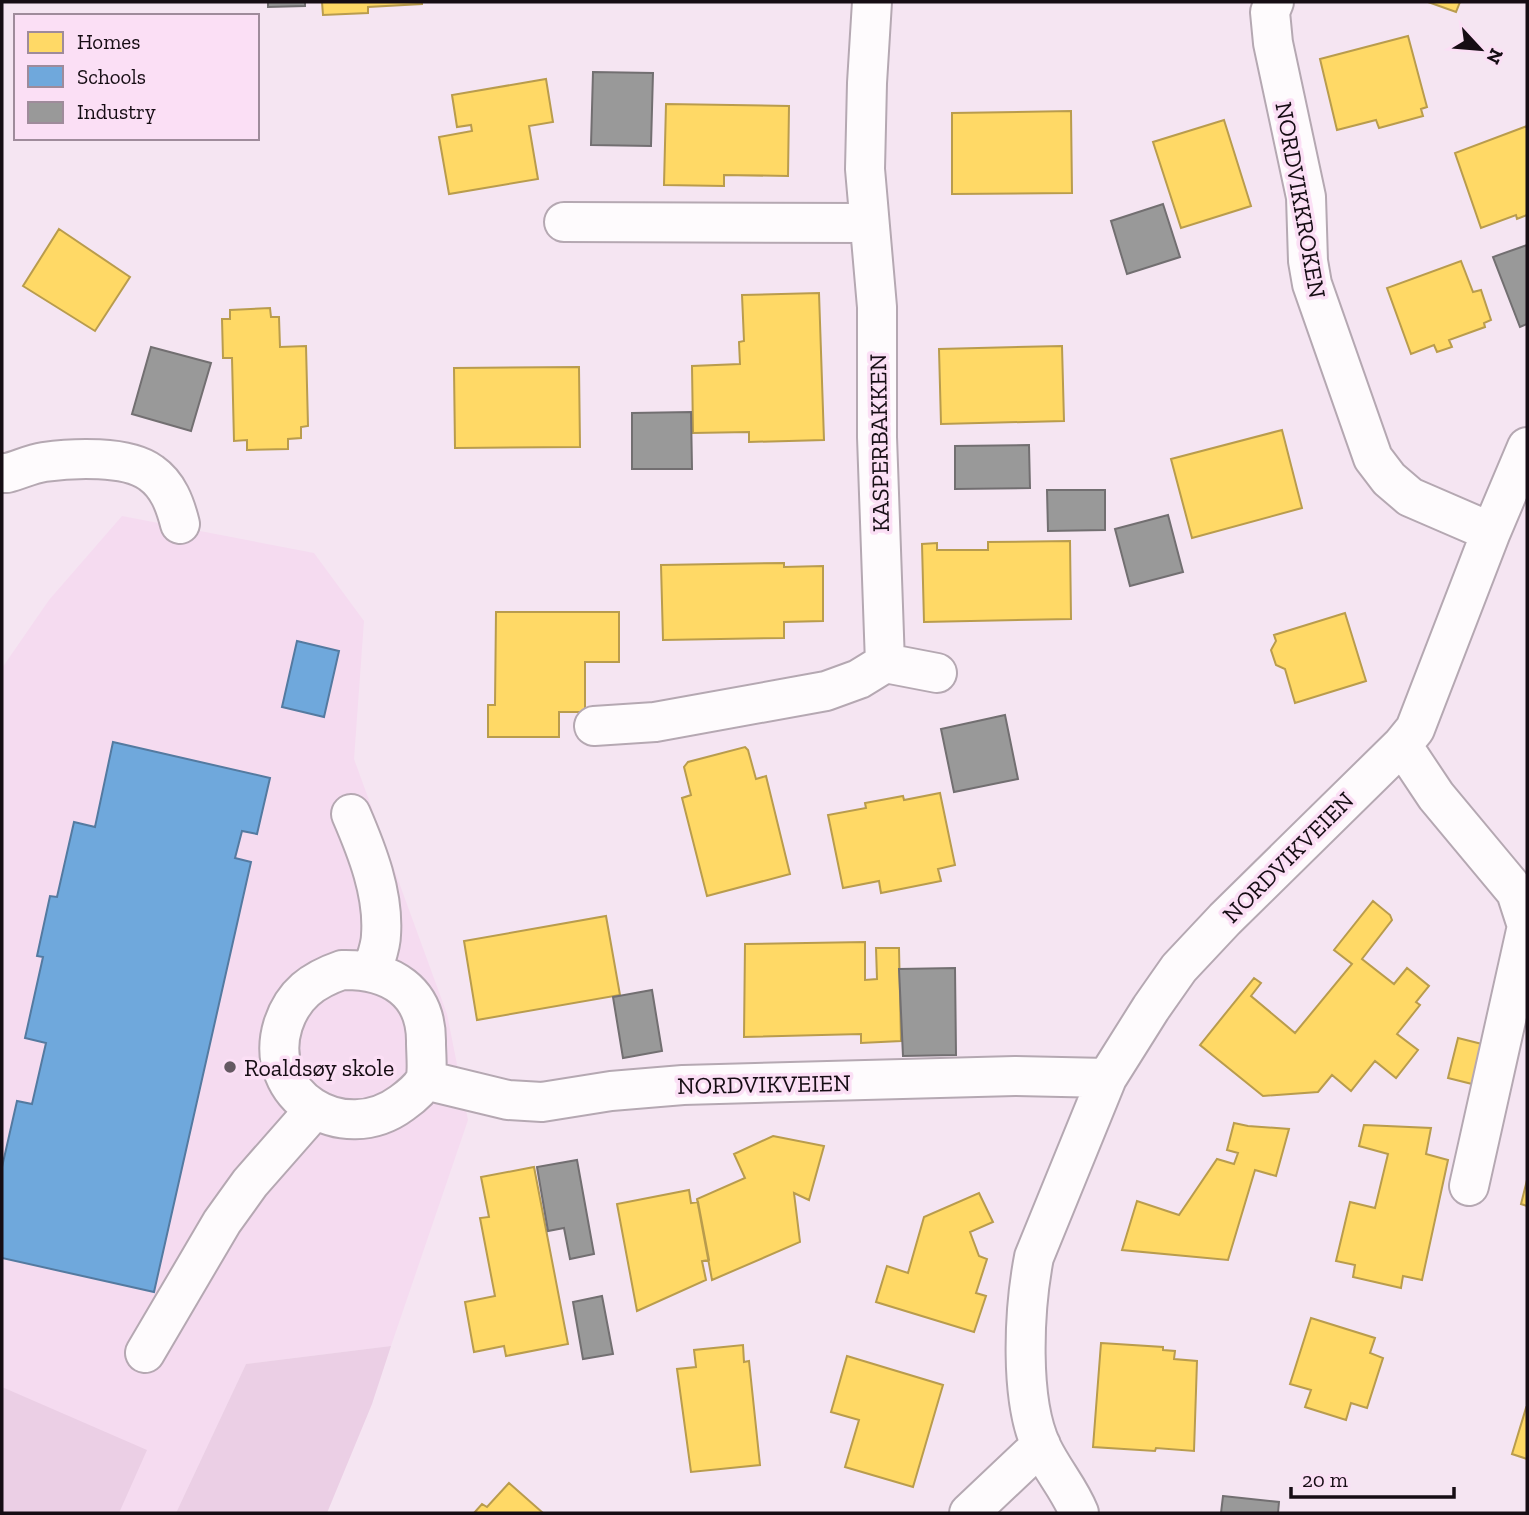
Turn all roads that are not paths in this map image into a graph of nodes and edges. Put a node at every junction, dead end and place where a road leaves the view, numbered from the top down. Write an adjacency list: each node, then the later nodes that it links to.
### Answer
1 (872, 2): 4 (street, KASPERBAKKEN)
2 (1274, 2): 8 (street, NORDVIKKROKEN)
3 (564, 222): 4 (street)
4 (869, 223): 9 (street, KASPERBAKKEN)
5 (1527, 447): 8 (street, NORDVIKVEIEN)
6 (2, 473): 7 (street)
7 (180, 524)
8 (1491, 532): 12 (street, NORDVIKVEIEN)
9 (885, 663): 10 (street); 11 (street)
10 (937, 673)
11 (594, 726)
12 (1402, 745): 15 (street, NORDVIKVEIEN); 18 (street)
13 (351, 814): 14 (street)
14 (372, 972): 16 (street); 17 (street)
15 (1107, 1078): 16 (street, NORDVIKVEIEN); 20 (street, NORDVIKVEIEN)
16 (425, 1080): 17 (street)
17 (315, 1109): 19 (street)
18 (1469, 1186)
19 (145, 1353)
20 (1041, 1445): 21 (street); 22 (street, NORDVIKVEIEN)
21 (969, 1513)
22 (1079, 1513)

